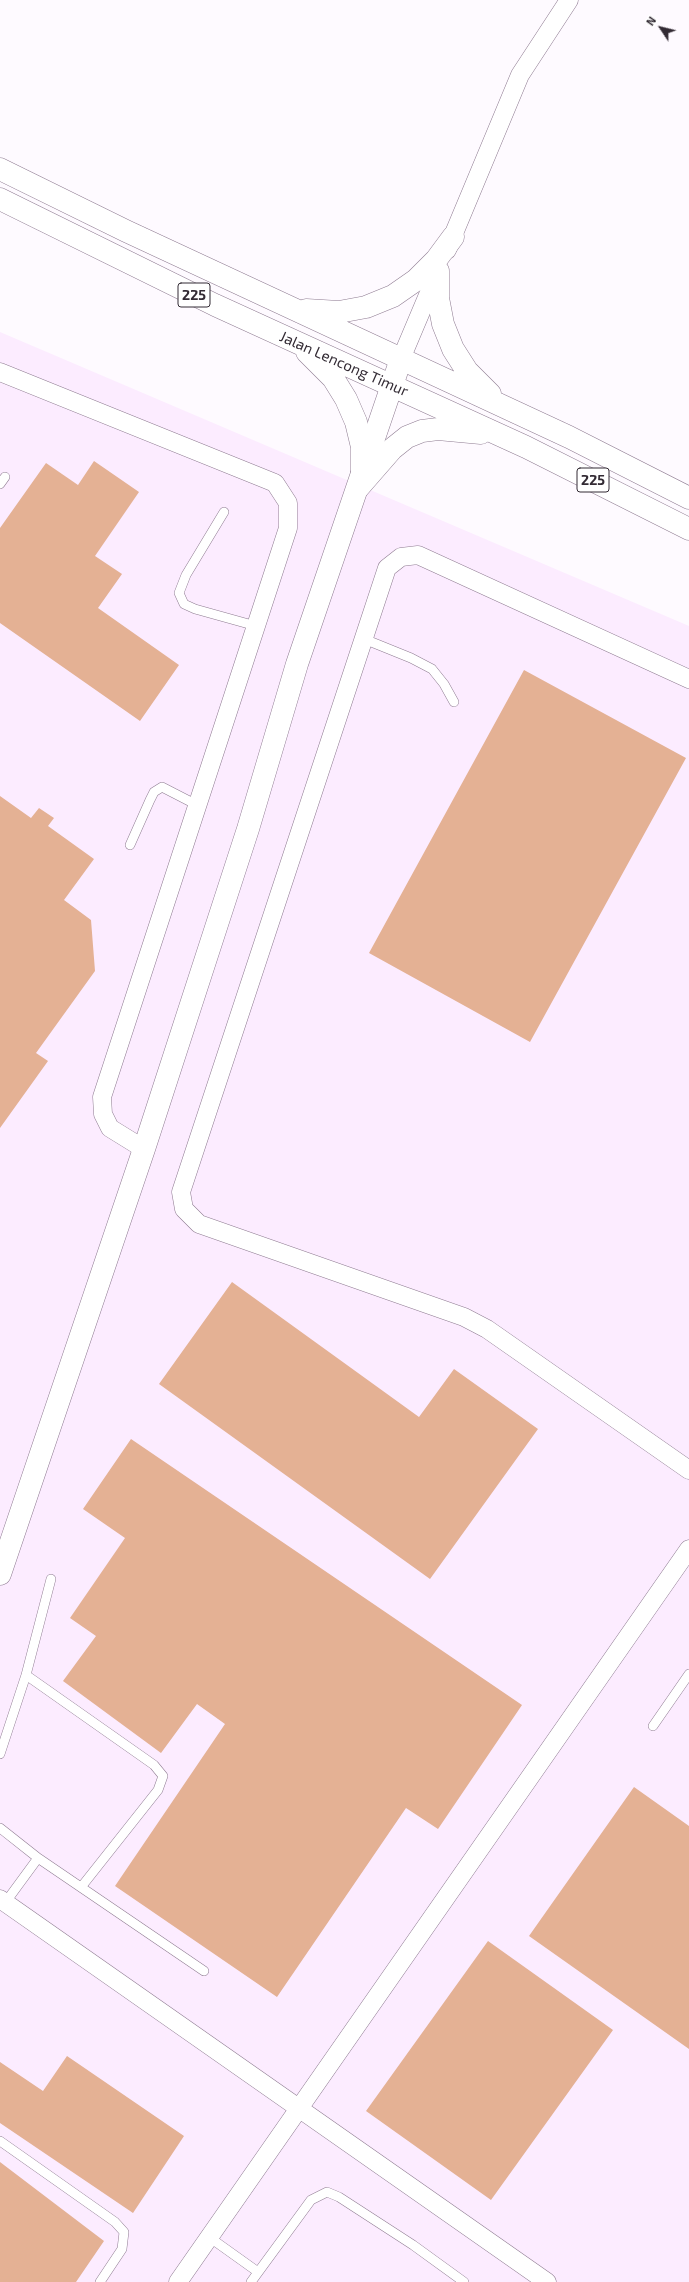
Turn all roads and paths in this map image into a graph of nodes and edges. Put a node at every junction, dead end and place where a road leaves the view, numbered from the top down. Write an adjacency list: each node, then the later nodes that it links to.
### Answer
1 (569, 0): 4 (street)
2 (0, 170): 6 (main road, Jalan Lencong Timur / 225)
3 (0, 199): 7 (main road, Jalan Lencong Timur / 225)
4 (453, 237): 5 (street); 6 (main road)
5 (438, 271): 8 (street); 11 (main road)
6 (283, 304): 8 (main road, Jalan Lencong Timur / 225)
7 (296, 342): 10 (main road, Jalan Lencong Timur / 225); 13 (main road)
8 (401, 359): 10 (main road); 11 (main road, Jalan Lencong Timur / 225)
9 (0, 372): 17 (street)
10 (392, 385): 12 (main road, Jalan Lencong Timur / 225); 13 (main road)
11 (506, 407): 14 (main road, Jalan Lencong Timur / 225)
12 (496, 434): 13 (main road); 16 (main road, Jalan Lencong Timur / 225)
13 (360, 480): 23 (main road)
14 (689, 498)
15 (224, 512): 17 (lane)
16 (689, 529)
17 (256, 626): 21 (street)
18 (364, 639): 19 (street); 20 (lane); 24 (street)
19 (689, 678)
20 (454, 702)
21 (198, 805): 22 (lane); 23 (street)
22 (130, 845)
23 (144, 1149): 26 (main road)
24 (689, 1470)
25 (686, 1559): 37 (street)
26 (0, 1574)
27 (51, 1579): 29 (lane)
28 (689, 1674): 30 (lane)
29 (26, 1676): 31 (lane); 34 (lane)
30 (654, 1726)
31 (0, 1754)
32 (0, 1828): 33 (lane)
33 (38, 1858): 34 (lane); 35 (lane)
34 (82, 1886): 36 (lane)
35 (3, 1901): 37 (street)
36 (204, 1971)
37 (298, 2108): 39 (street); 45 (street)
38 (0, 2141): 41 (lane)
39 (209, 2237): 40 (lane); 42 (street)
40 (258, 2272): 43 (lane); 44 (lane)
41 (100, 2282)
42 (178, 2282)
43 (251, 2282)
44 (464, 2282)
45 (547, 2282)

